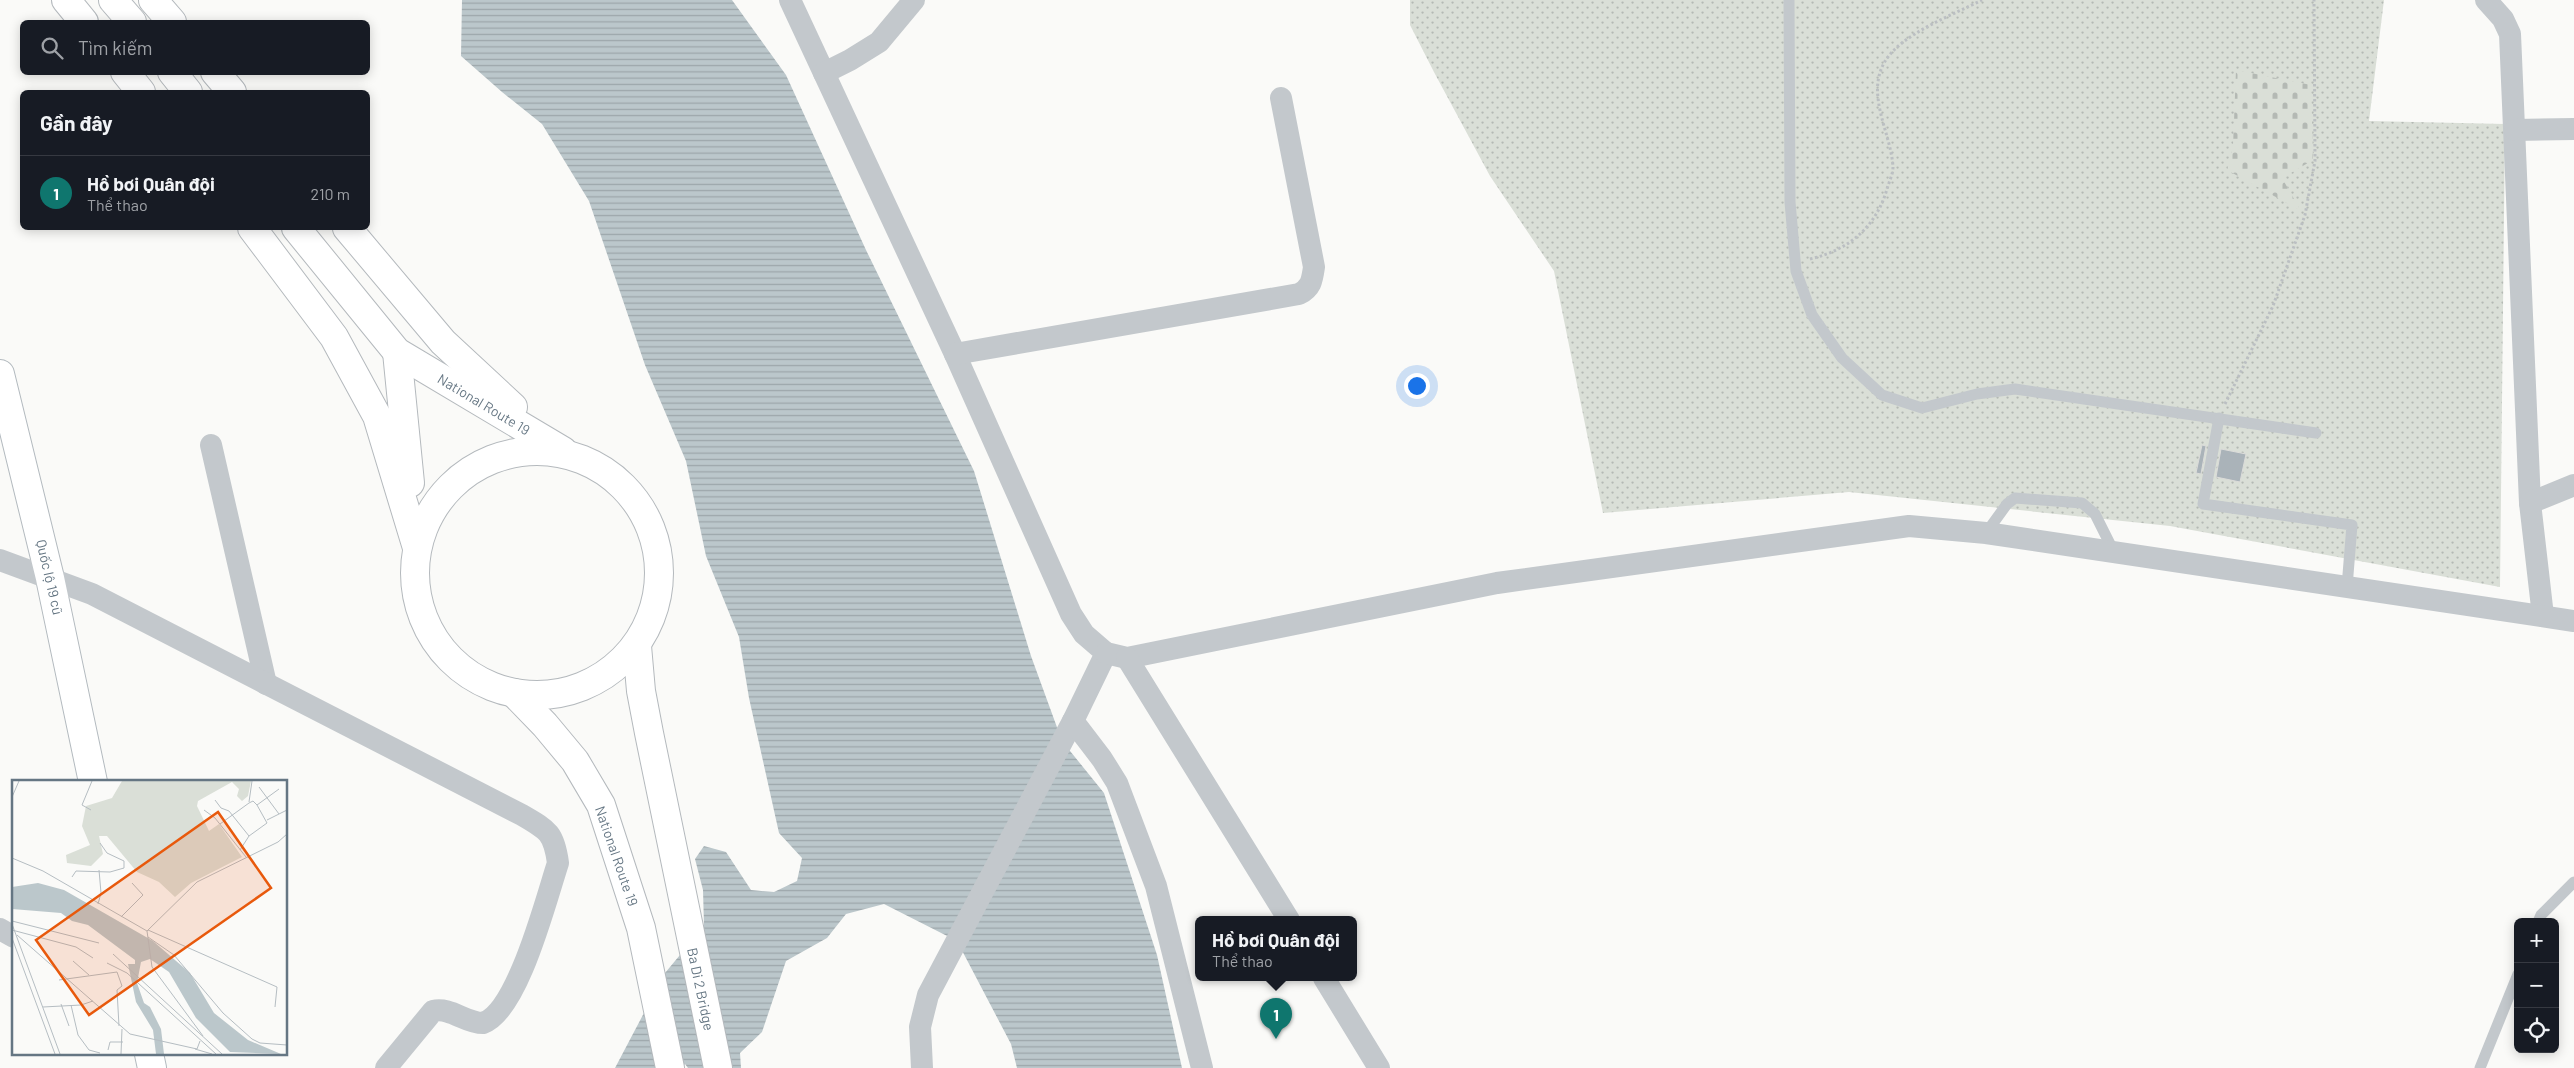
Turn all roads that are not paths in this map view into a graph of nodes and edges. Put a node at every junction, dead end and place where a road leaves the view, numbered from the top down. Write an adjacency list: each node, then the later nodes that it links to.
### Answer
1 (66, 0): 8 (main road)
2 (114, 0): 9 (main road)
3 (153, 0): 10 (main road)
4 (790, 0): 11 (street)
5 (914, 0): 11 (street)
6 (1789, 0): 27 (lane)
7 (2486, 0): 20 (street)
8 (82, 20)
9 (130, 20)
10 (170, 20)
11 (824, 73): 25 (street)
12 (127, 75): 15 (main road)
13 (174, 75): 16 (main road)
14 (218, 75): 17 (main road)
15 (139, 90)
16 (186, 90)
17 (230, 90)
18 (1280, 98): 25 (street)
19 (2574, 129): 20 (street)
20 (2515, 130): 32 (street)
21 (254, 230): 34 (main road)
22 (298, 230): 24 (main road, National Route 19)
23 (349, 230): 30 (main road)
24 (397, 352): 30 (main road, National Route 19); 34 (main road)
25 (955, 354): 42 (street)
26 (0, 374): 37 (main road, Quốc lộ 19 cũ)
27 (2219, 418): 28 (lane); 38 (lane)
28 (2316, 433)
29 (211, 445): 43 (street)
30 (572, 456): 34 (main road); 41 (main road)
31 (2574, 485): 32 (street)
32 (2530, 503): 39 (street)
33 (1986, 533): 35 (street); 35 (lane); 42 (street)
34 (417, 548): 44 (main road)
35 (2114, 552): 38 (street)
36 (0, 560): 37 (street)
37 (50, 578): 43 (street); 46 (main road, Quốc lộ 19 cũ)
38 (2347, 587): 39 (street)
39 (2543, 616): 40 (street)
40 (2574, 621)
41 (636, 646): 44 (main road); 56 (main road, Ba Di 2 Bridge)
42 (1117, 655): 45 (street); 48 (street)
43 (266, 684): 54 (street)
44 (514, 693): 55 (main road, National Route 19)
45 (1073, 721): 57 (street); 58 (street)
46 (93, 780)
47 (2574, 882): 49 (lane)
48 (1285, 916)
49 (2540, 918)
50 (0, 930): 51 (street)
51 (12, 936)
52 (1326, 981): 59 (street)
53 (2514, 984): 60 (lane)
54 (386, 1068)
55 (670, 1068)
56 (718, 1068)
57 (922, 1068)
58 (1202, 1068)
59 (1379, 1068)
60 (2480, 1068)

